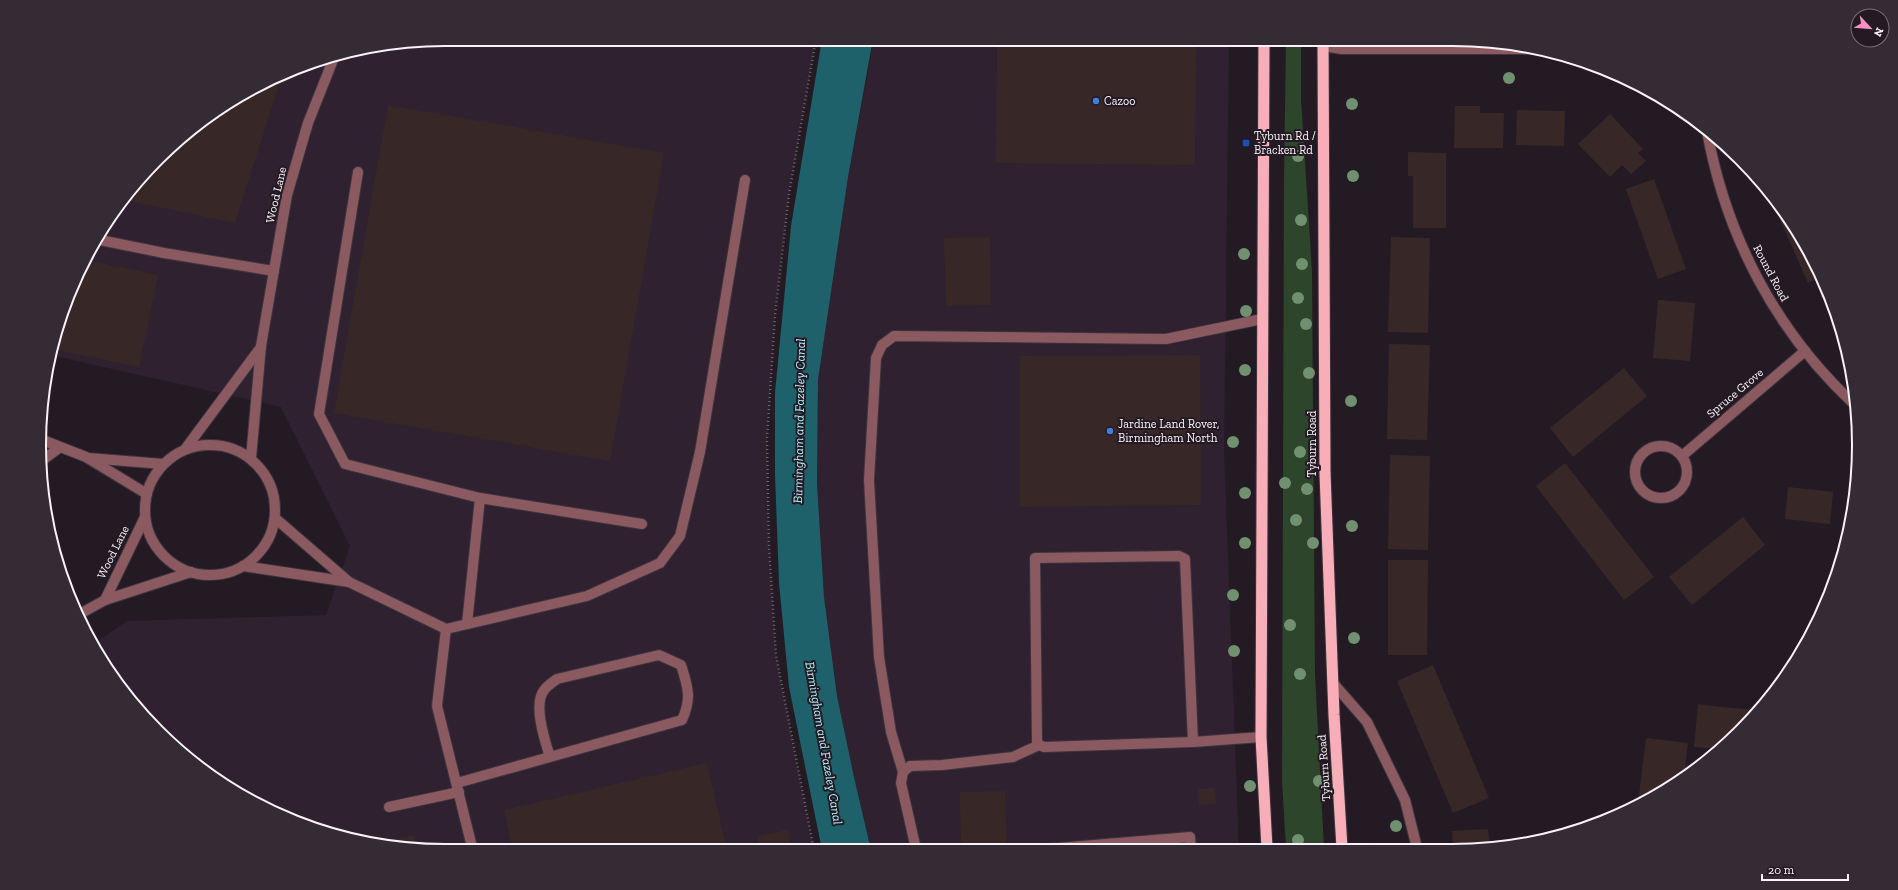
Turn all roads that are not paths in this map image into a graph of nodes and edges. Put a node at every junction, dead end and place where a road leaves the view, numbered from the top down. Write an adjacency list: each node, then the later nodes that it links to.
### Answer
1 (1264, 46): 11 (highway)
2 (1323, 46): 35 (highway, Tyburn Road)
3 (1332, 46): 4 (street)
4 (1505, 49)
5 (332, 63): 10 (street, Wood Lane)
6 (1709, 139): 13 (street, Round Road)
7 (358, 172): 24 (street)
8 (745, 180): 33 (street)
9 (102, 240): 10 (street)
10 (274, 271): 12 (street, Wood Lane)
11 (1262, 319): 36 (highway); 40 (street)
12 (261, 346): 17 (street, Wood Lane); 21 (street, Wood Lane)
13 (1805, 351): 14 (street, Round Road); 18 (street, Spruce Grove)
14 (1850, 400)
15 (46, 442): 16 (street)
16 (60, 448): 19 (street); 20 (street)
17 (186, 448): 21 (street); 22 (street)
18 (1682, 456): 18 (street)
19 (46, 457)
20 (86, 457): 22 (street); 23 (street)
21 (251, 458): 26 (street)
22 (163, 464): 23 (street)
23 (147, 494): 25 (street)
24 (480, 498): 27 (street); 33 (street)
25 (145, 516): 29 (street); 31 (street, Wood Lane)
26 (275, 518): 28 (street); 30 (street)
27 (642, 524)
28 (243, 566): 29 (street); 30 (street)
29 (191, 572): 31 (street, Wood Lane)
30 (350, 582): 34 (street)
31 (105, 600): 32 (street, Wood Lane)
32 (83, 612)
33 (467, 624): 34 (street)
34 (446, 629): 41 (street)
35 (1333, 683): 48 (highway, Tyburn Road); 49 (street)
36 (1261, 737): 37 (street); 47 (highway)
37 (1193, 742): 38 (street); 38 (street)
38 (1039, 745): 40 (street)
39 (550, 757): 39 (street); 41 (street)
40 (903, 772): 44 (street)
41 (458, 787): 42 (street); 43 (street)
42 (389, 807)
43 (471, 844)
44 (915, 844)
45 (1106, 844): 46 (street)
46 (1191, 844)
47 (1267, 844)
48 (1342, 844)
49 (1416, 844)

